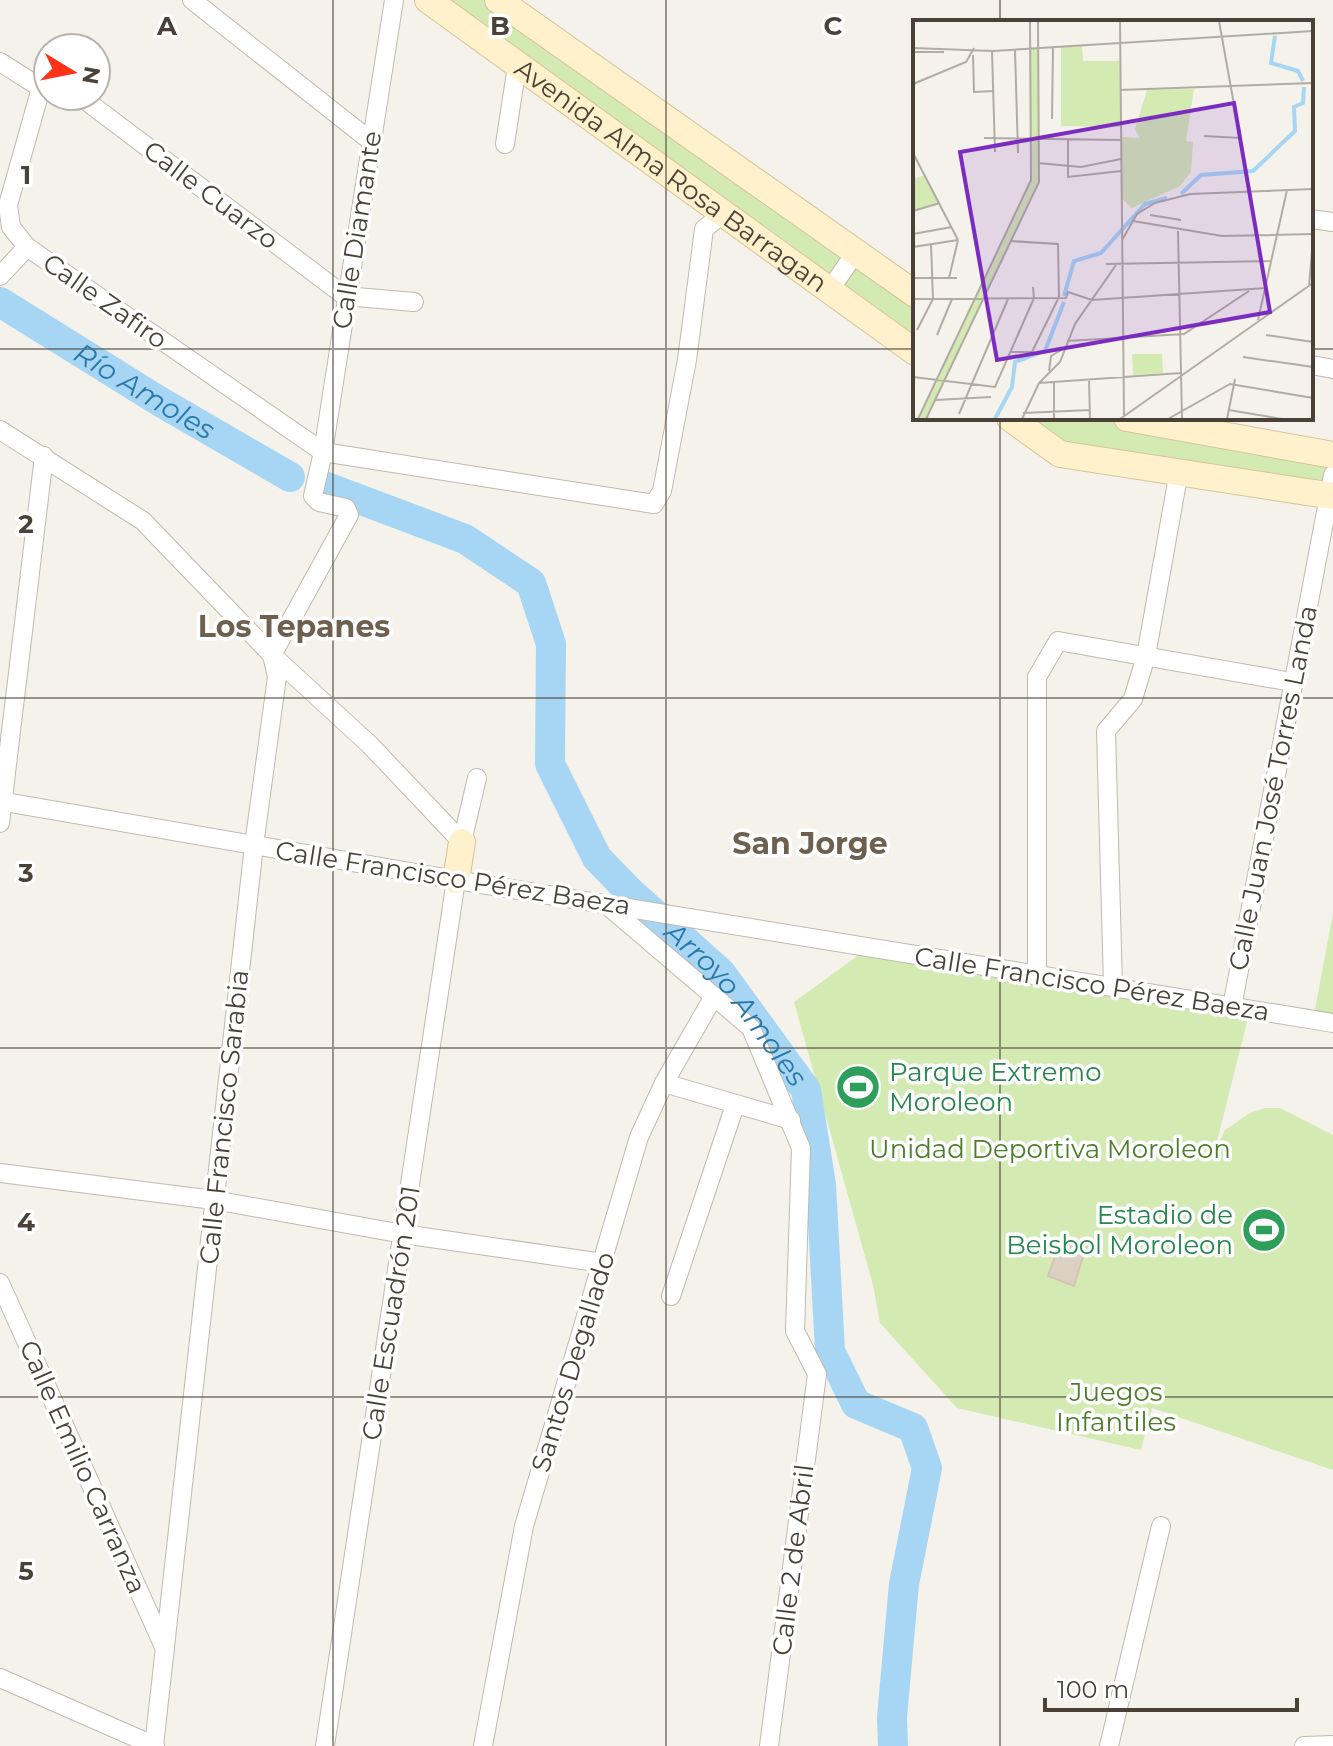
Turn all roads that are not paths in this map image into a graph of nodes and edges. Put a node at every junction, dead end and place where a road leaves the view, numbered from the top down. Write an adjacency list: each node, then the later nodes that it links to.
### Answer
1 (192, 0): 10 (street)
2 (394, 0): 10 (street, Calle Diamante)
3 (428, 0): 6 (street, Avenida Alma Rosa Barragan)
4 (498, 0): 16 (street, Avenida Alma Rosa Barragan)
5 (0, 62): 7 (street)
6 (517, 66): 11 (street); 12 (street, Avenida Alma Rosa Barragan)
7 (32, 81)
8 (38, 112): 15 (street, Calle Zafiro)
9 (101, 112): 20 (street, Calle Cuarzo)
10 (372, 142): 20 (street, Calle Diamante)
11 (505, 144)
12 (724, 213): 18 (street, Avenida Alma Rosa Barragan); 30 (street)
13 (1313, 219): 14 (street)
14 (1333, 222)
15 (27, 247): 17 (street); 30 (street, Calle Zafiro)
16 (856, 252): 18 (street); 19 (street, Avenida Alma Rosa Barragan)
17 (2, 273)
18 (829, 291): 22 (street, Avenida Alma Rosa Barragan)
19 (913, 293)
20 (345, 296): 21 (street); 30 (street, Calle Diamante)
21 (414, 302)
22 (913, 351)
23 (1313, 365): 24 (street)
24 (1333, 369)
25 (1013, 420): 31 (street)
26 (1138, 420): 28 (street)
27 (1, 429): 29 (street)
28 (1333, 455)
29 (44, 456): 33 (street); 37 (street)
30 (322, 456): 33 (street, Calle Diamante)
31 (1179, 471): 32 (street); 34 (street)
32 (1332, 489): 35 (street, Calle Juan José Torres Landa)
33 (272, 655): 39 (street); 40 (street, Calle Francisco Sarabia)
34 (1146, 656): 35 (street); 43 (street); 44 (street)
35 (1292, 682): 46 (street, Calle Juan José Torres Landa)
36 (477, 778): 39 (street)
37 (1, 801): 38 (street); 40 (street, Calle Francisco Pérez Baeza)
38 (0, 823)
39 (462, 842): 41 (street)
40 (254, 845): 41 (street, Calle Francisco Pérez Baeza); 52 (street, Calle Francisco Sarabia)
41 (456, 880): 42 (street, Calle Francisco Pérez Baeza); 53 (street, Calle Escuadrón 201)
42 (608, 904): 43 (street, Calle Francisco Pérez Baeza); 45 (street)
43 (1037, 977): 44 (street, Calle Francisco Pérez Baeza)
44 (1113, 986): 46 (street, Calle Francisco Pérez Baeza)
45 (714, 996): 48 (street, Santos Degallado); 50 (street)
46 (1232, 1007): 47 (street, Calle Francisco Pérez Baeza)
47 (1333, 1023)
48 (664, 1083): 49 (street); 54 (street, Santos Degallado)
49 (735, 1105): 50 (street); 56 (street)
50 (791, 1120): 64 (street, Calle 2 de Abril)
51 (0, 1173): 52 (street)
52 (214, 1200): 53 (street); 58 (street, Calle Francisco Sarabia)
53 (403, 1234): 54 (street); 62 (street, Calle Escuadrón 201)
54 (603, 1263): 63 (street, Santos Degallado)
55 (0, 1283): 58 (street, Calle Emilio Carranza)
56 (671, 1296)
57 (1161, 1526): 65 (street)
58 (166, 1651): 61 (street, Calle Francisco Sarabia)
59 (0, 1678): 61 (street)
60 (1333, 1745): 66 (street)
61 (155, 1746)
62 (325, 1746)
63 (483, 1746)
64 (769, 1746)
65 (1109, 1746)
66 (1304, 1746)

